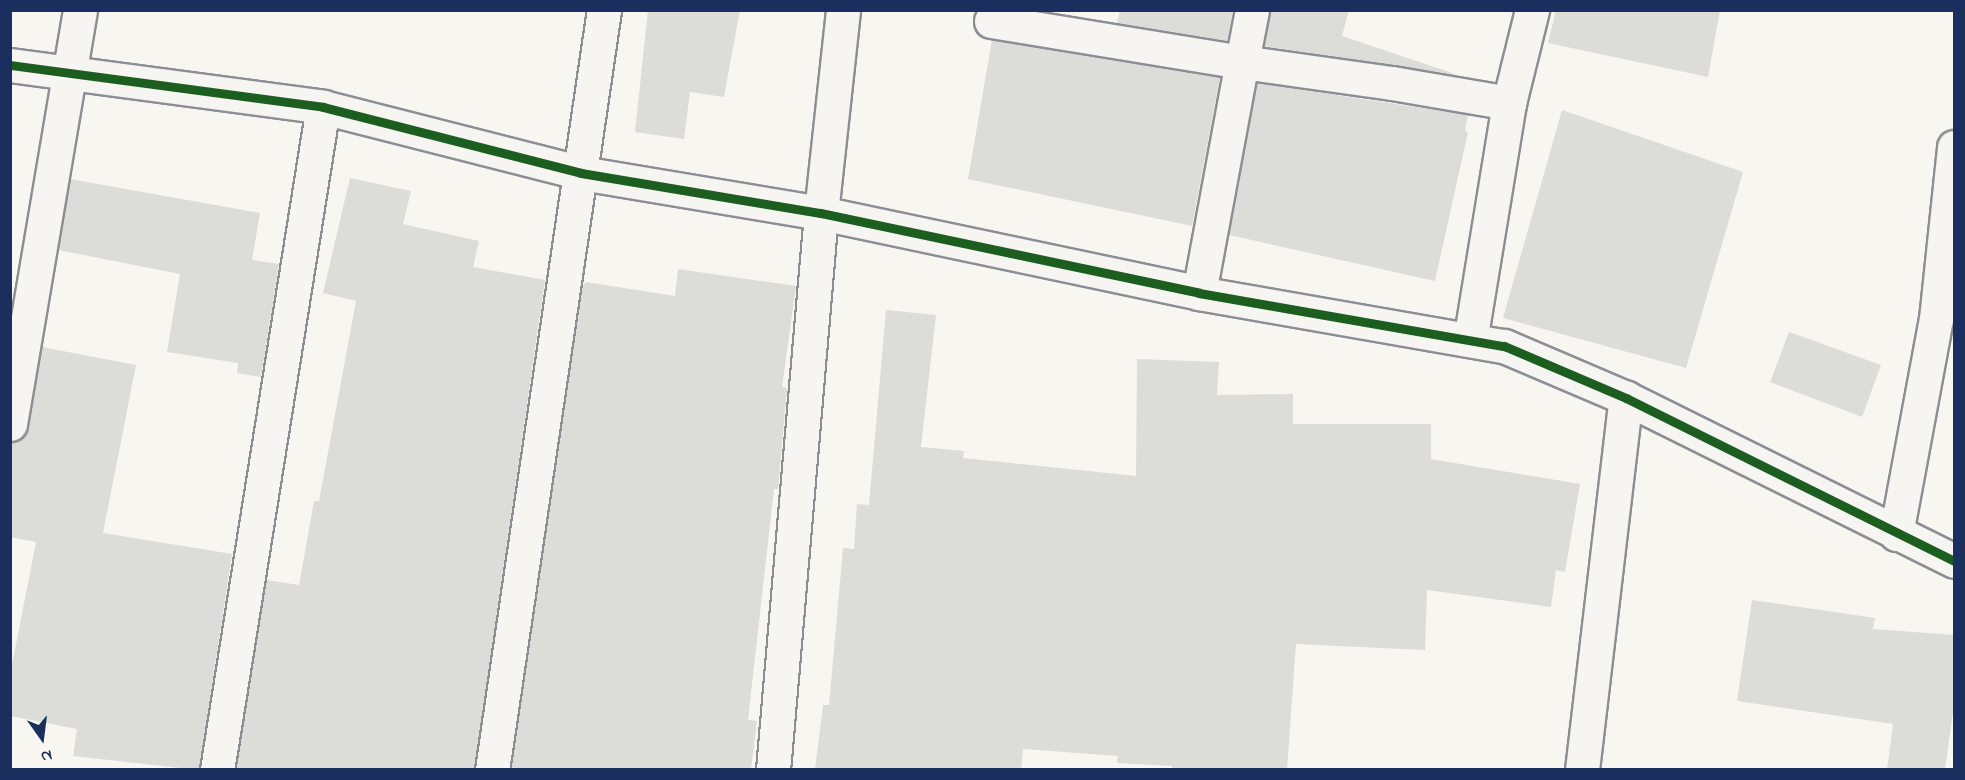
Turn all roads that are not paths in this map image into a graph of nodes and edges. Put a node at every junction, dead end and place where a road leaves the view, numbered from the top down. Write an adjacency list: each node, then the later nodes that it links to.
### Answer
1 (80, 10): 9 (street)
2 (604, 10): 13 (street)
3 (843, 10): 14 (street)
4 (1252, 10): 7 (street)
5 (1532, 10): 10 (street)
6 (991, 21): 7 (street)
7 (1242, 62): 10 (street); 15 (street)
8 (10, 65): 9 (street)
9 (66, 76): 11 (street); 18 (street)
10 (1509, 103): 16 (street)
11 (323, 107): 13 (street); 21 (street)
12 (1954, 147): 19 (street)
13 (581, 173): 14 (street); 22 (street)
14 (821, 213): 15 (street); 23 (street)
15 (1199, 293): 16 (street)
16 (1470, 340): 17 (street)
17 (1626, 398): 19 (street); 24 (street)
18 (10, 424)
19 (1896, 534): 20 (street)
20 (1954, 561)
21 (217, 770)
22 (492, 770)
23 (773, 770)
24 (1582, 770)

